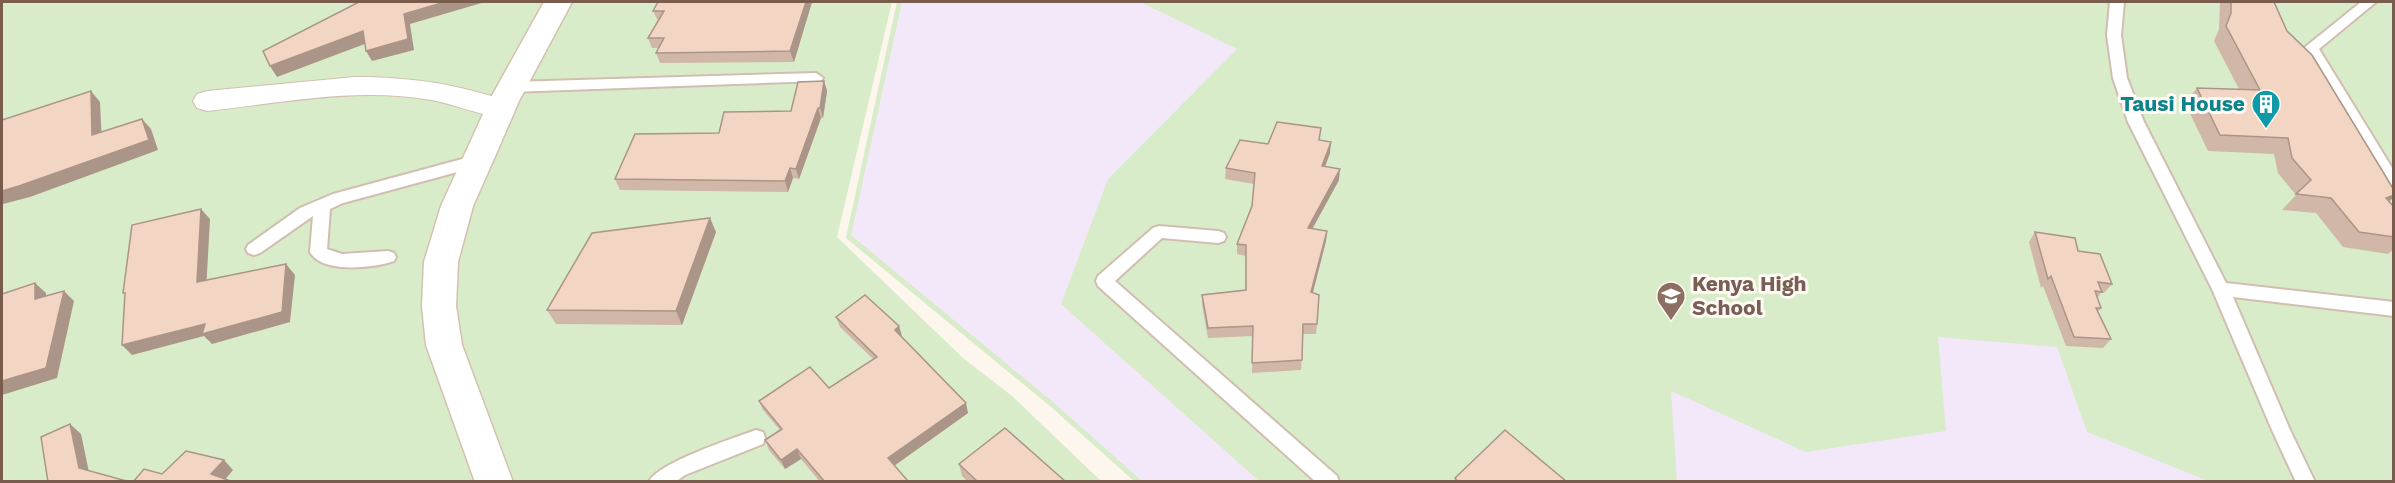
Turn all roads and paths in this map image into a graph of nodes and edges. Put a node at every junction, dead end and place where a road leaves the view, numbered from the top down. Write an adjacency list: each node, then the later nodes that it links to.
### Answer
1 (558, 2): 5 (street)
2 (2117, 2): 13 (lane)
3 (2369, 2): 8 (lane)
4 (816, 78): 5 (lane)
5 (506, 98): 6 (street); 7 (street)
6 (207, 102)
7 (477, 161): 9 (lane); 16 (street)
8 (2394, 185)
9 (322, 205): 11 (lane); 12 (lane)
10 (1218, 237): 18 (lane)
11 (254, 249)
12 (388, 257)
13 (2221, 289): 14 (lane); 19 (lane)
14 (2394, 309)
15 (756, 438): 17 (lane)
16 (494, 482)
17 (658, 482)
18 (1330, 482)
19 (2306, 482)

